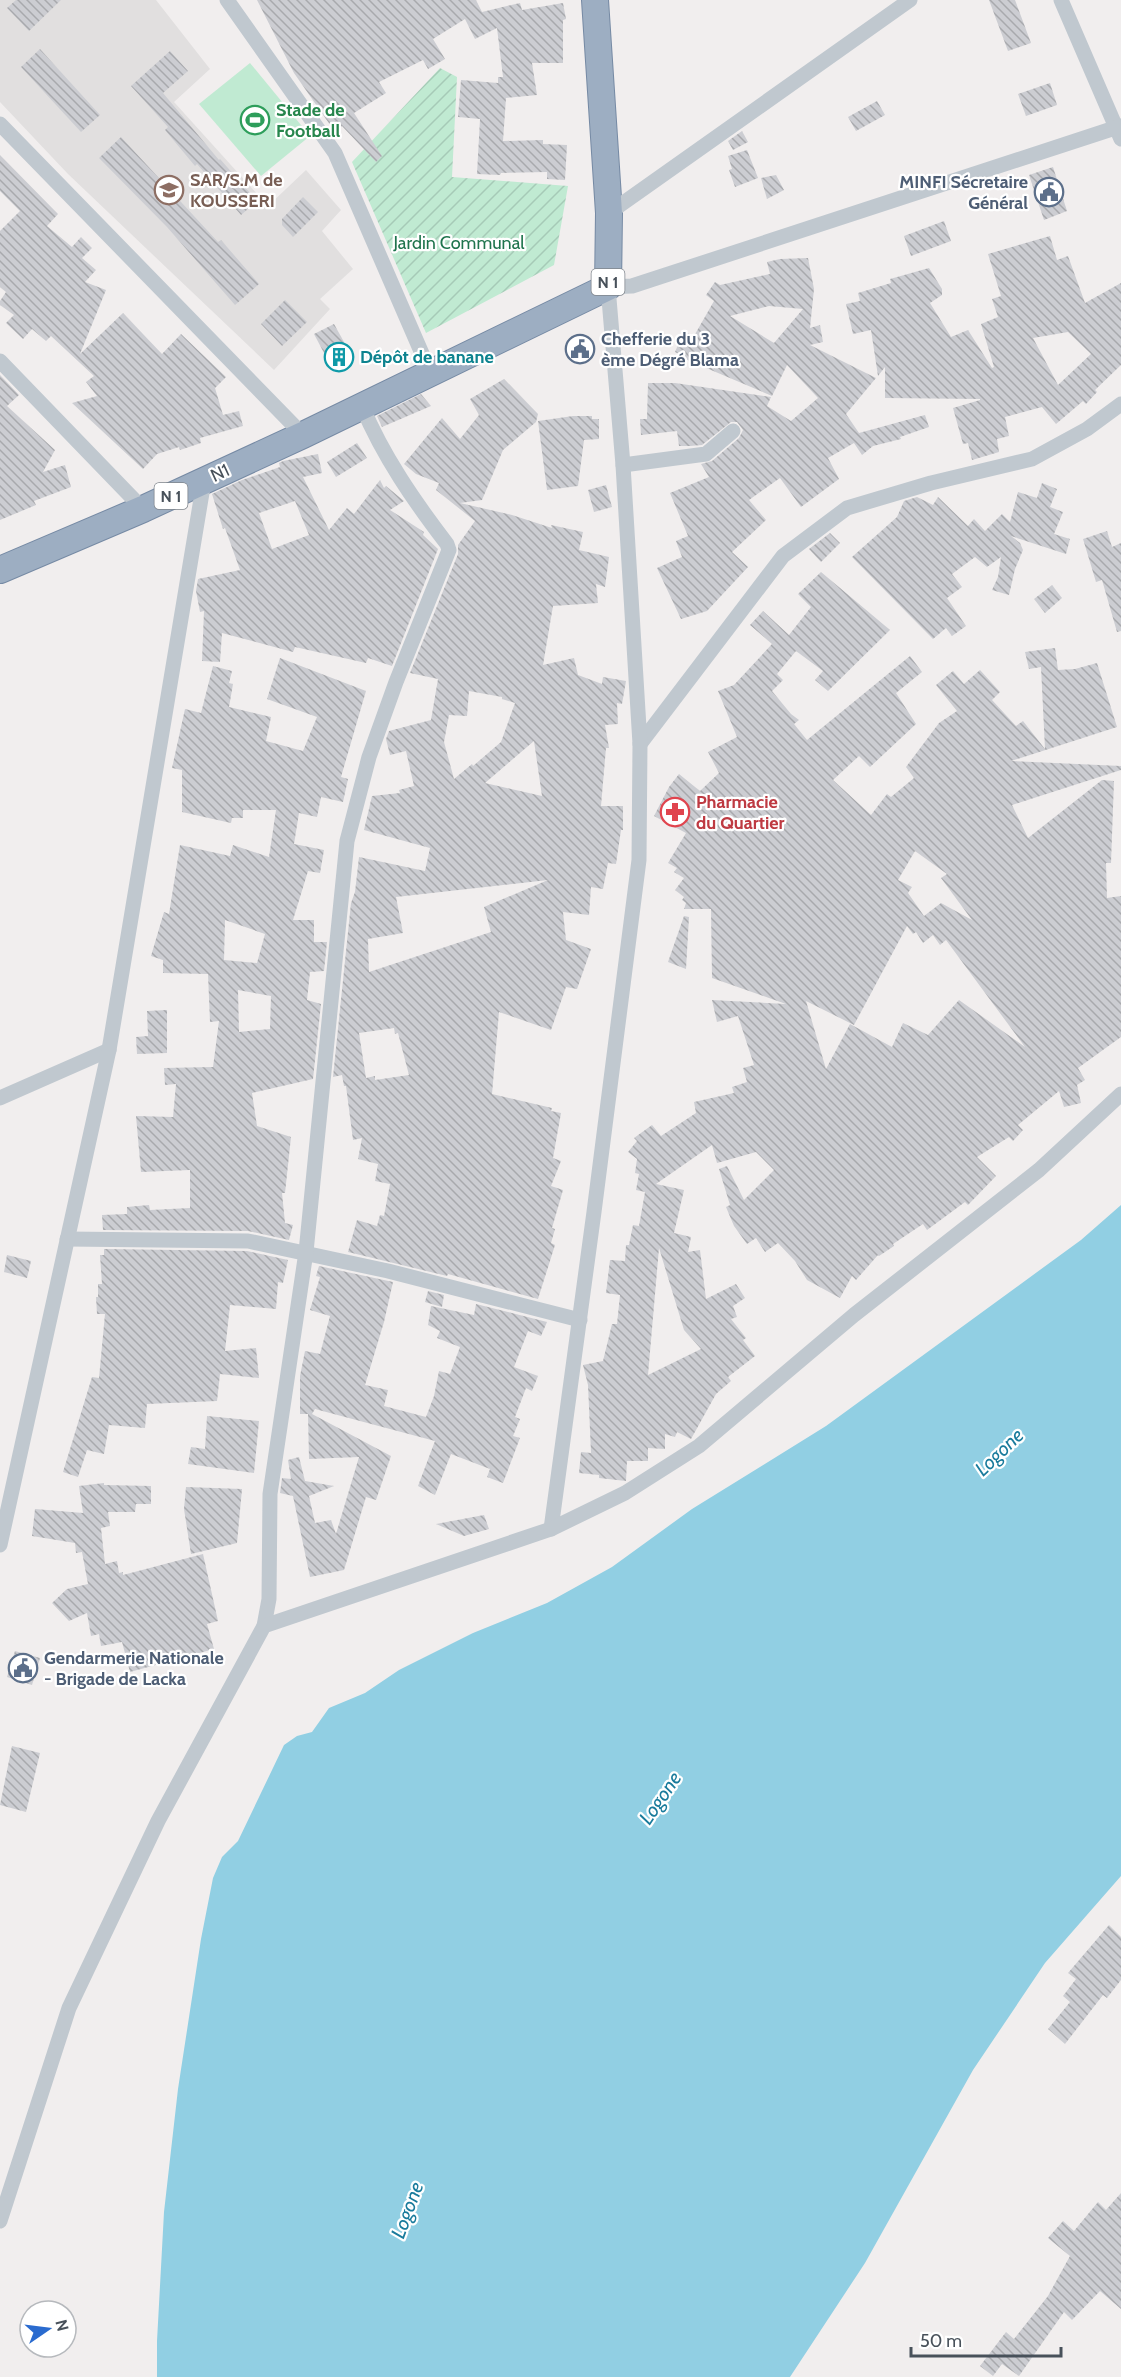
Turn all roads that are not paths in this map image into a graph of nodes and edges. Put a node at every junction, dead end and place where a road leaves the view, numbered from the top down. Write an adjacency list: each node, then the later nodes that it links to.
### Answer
1 (227, 0): 10 (street)
2 (596, 0): 7 (highway, N 1)
3 (910, 0): 7 (street)
4 (1061, 0): 6 (street)
5 (0, 124): 14 (street)
6 (1119, 131): 8 (street)
7 (609, 213): 8 (highway, N 1)
8 (608, 287): 10 (highway, N 1); 15 (street)
9 (0, 361): 17 (street)
10 (430, 372): 12 (highway, N 1)
11 (1121, 404): 19 (street)
12 (354, 410): 14 (highway, N1 / N 1); 24 (street)
13 (733, 431): 15 (street)
14 (303, 435): 16 (highway, N1 / N 1)
15 (623, 465): 19 (street)
16 (204, 481): 17 (highway, N1 / N 1); 20 (street)
17 (143, 509): 18 (highway, N1 / N 1)
18 (0, 570)
19 (640, 744): 25 (street)
20 (109, 1050): 22 (street); 23 (street)
21 (1121, 1094): 27 (street)
22 (0, 1098)
23 (67, 1239): 24 (street); 26 (street)
24 (306, 1252): 25 (street); 29 (street)
25 (580, 1320): 27 (street)
26 (4, 1517): 28 (street)
27 (551, 1529): 29 (street)
28 (0, 1545)
29 (264, 1626): 30 (street)
30 (0, 2221)

